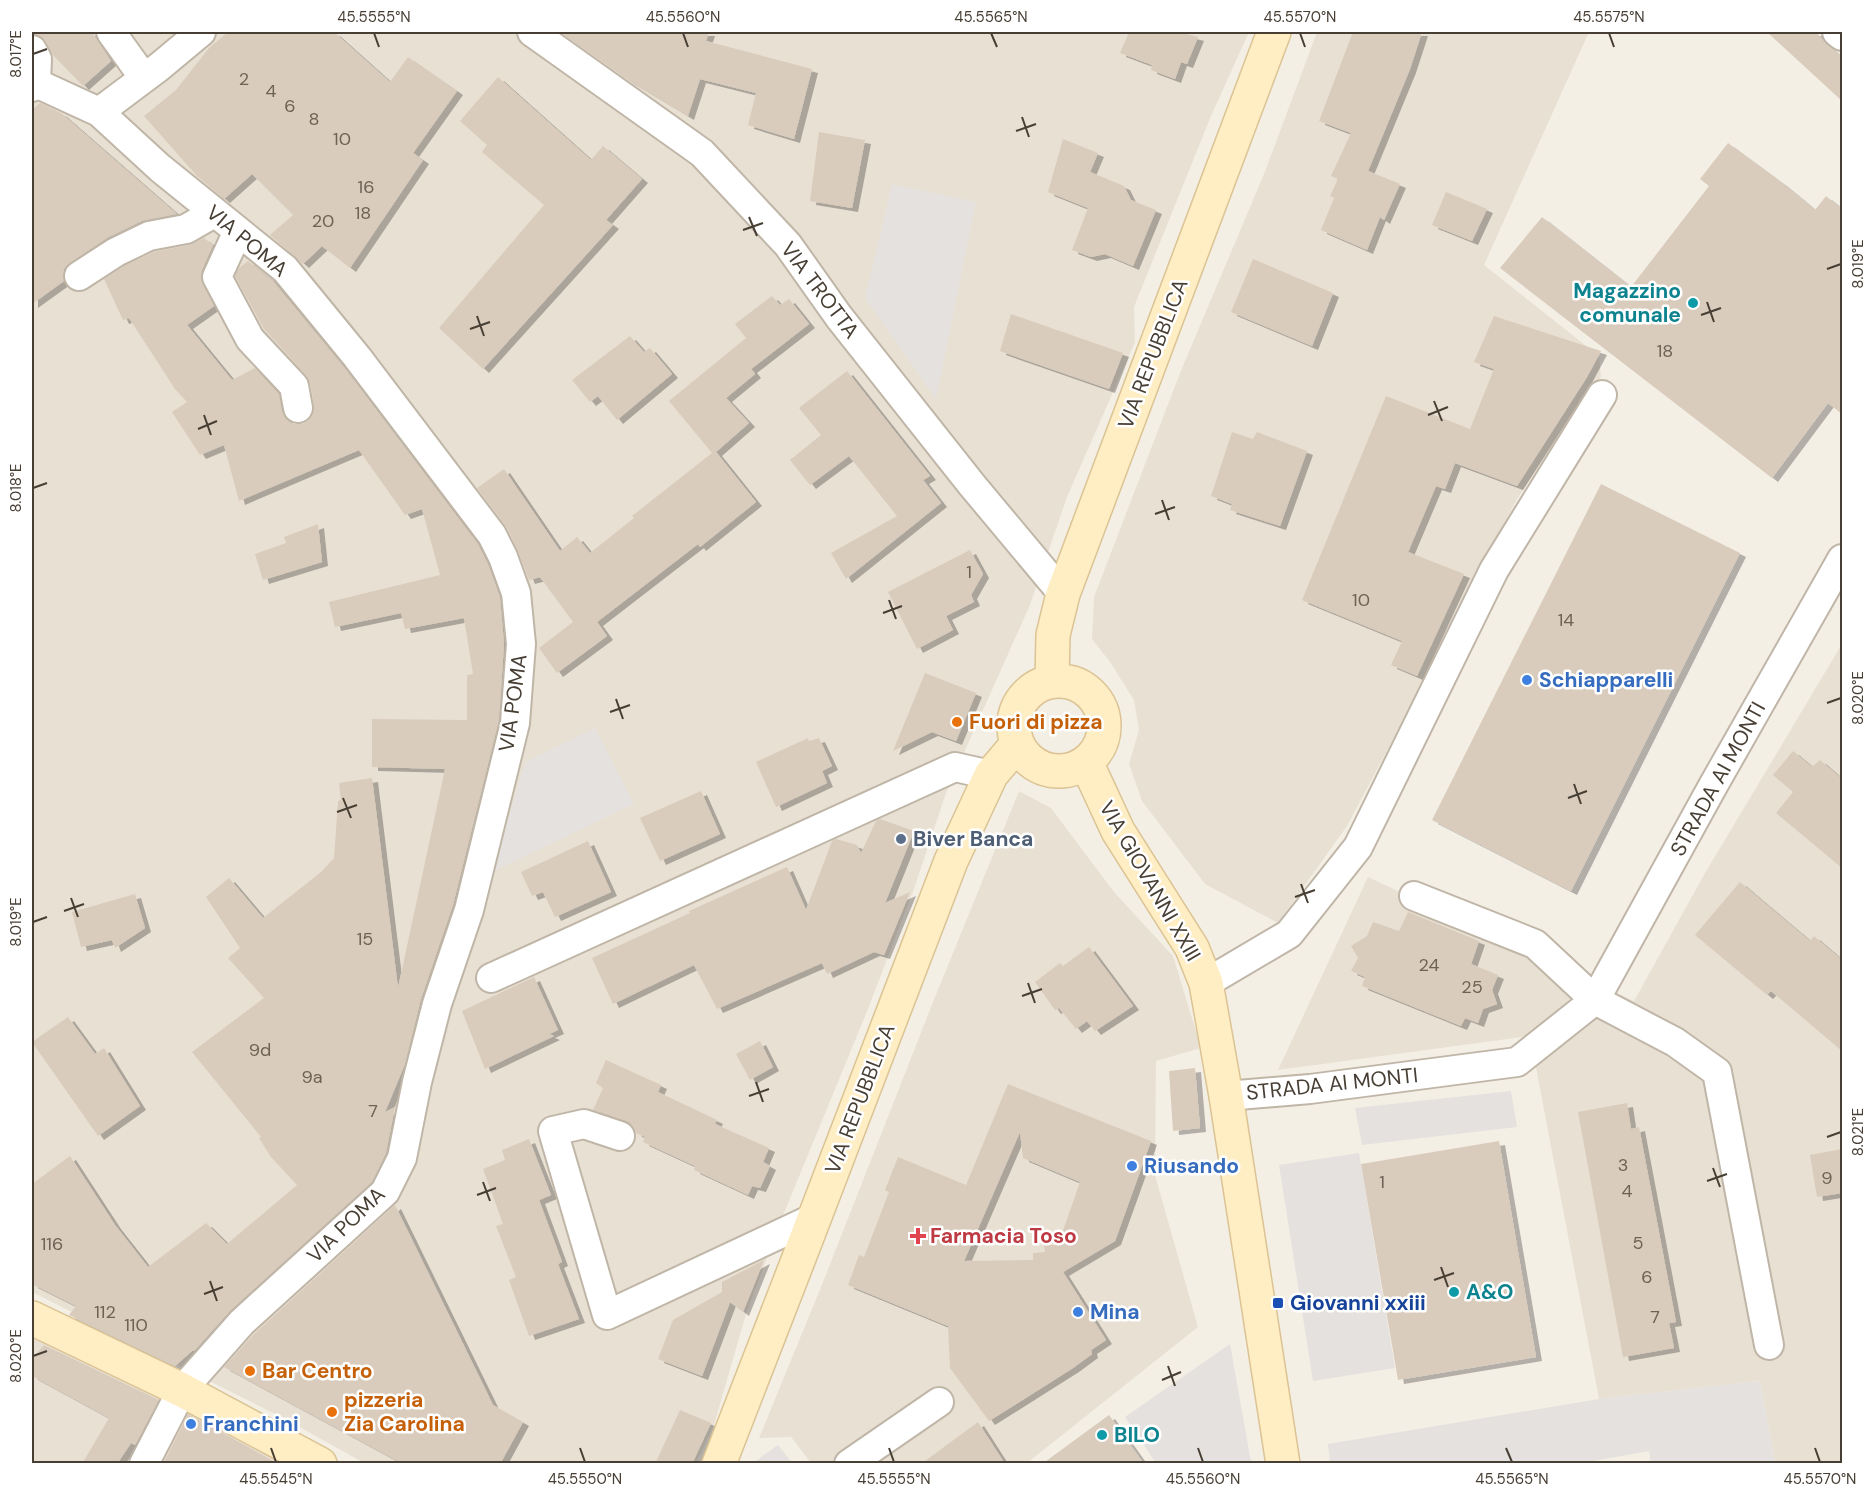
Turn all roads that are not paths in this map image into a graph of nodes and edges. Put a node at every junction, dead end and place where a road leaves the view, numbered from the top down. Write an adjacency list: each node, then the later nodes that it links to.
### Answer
1 (111, 32): 8 (street)
2 (201, 32): 8 (street)
3 (532, 32): 17 (street, VIA TROTTA)
4 (1274, 32): 17 (main road, VIA REPUBBLICA)
5 (1838, 32): 6 (street)
6 (1842, 36)
7 (32, 50): 9 (street)
8 (144, 78): 10 (street)
9 (33, 84): 10 (street, VIA POMA)
10 (99, 112): 11 (street, VIA POMA)
11 (214, 213): 12 (street, VIA POMA); 13 (street)
12 (238, 231): 15 (street); 31 (street, VIA POMA)
13 (79, 276)
14 (1602, 395): 24 (street)
15 (298, 408)
16 (1842, 560): 25 (street, STRADA AI MONTI)
17 (1063, 594): 18 (main road, VIA REPUBBLICA)
18 (1052, 681): 19 (main road); 20 (main road)
19 (1017, 744): 20 (main road); 21 (main road, VIA REPUBBLICA)
20 (1086, 762): 24 (main road, VIA GIOVANNI XXIII)
21 (991, 775): 23 (street); 28 (main road, VIA REPUBBLICA)
22 (1414, 896): 25 (street)
23 (491, 978)
24 (1206, 983): 26 (main road, VIA GIOVANNI XXIII)
25 (1595, 1000): 26 (street, STRADA AI MONTI); 30 (street)
26 (1226, 1096): 33 (main road, VIA GIOVANNI XXIII)
27 (620, 1136): 28 (street)
28 (814, 1218): 36 (main road, VIA REPUBBLICA)
29 (32, 1318): 31 (main road)
30 (1769, 1345)
31 (182, 1390): 34 (street, VIA POMA); 35 (main road)
32 (939, 1402): 37 (street)
33 (1281, 1462)
34 (144, 1464)
35 (320, 1464)
36 (718, 1464)
37 (849, 1464)

